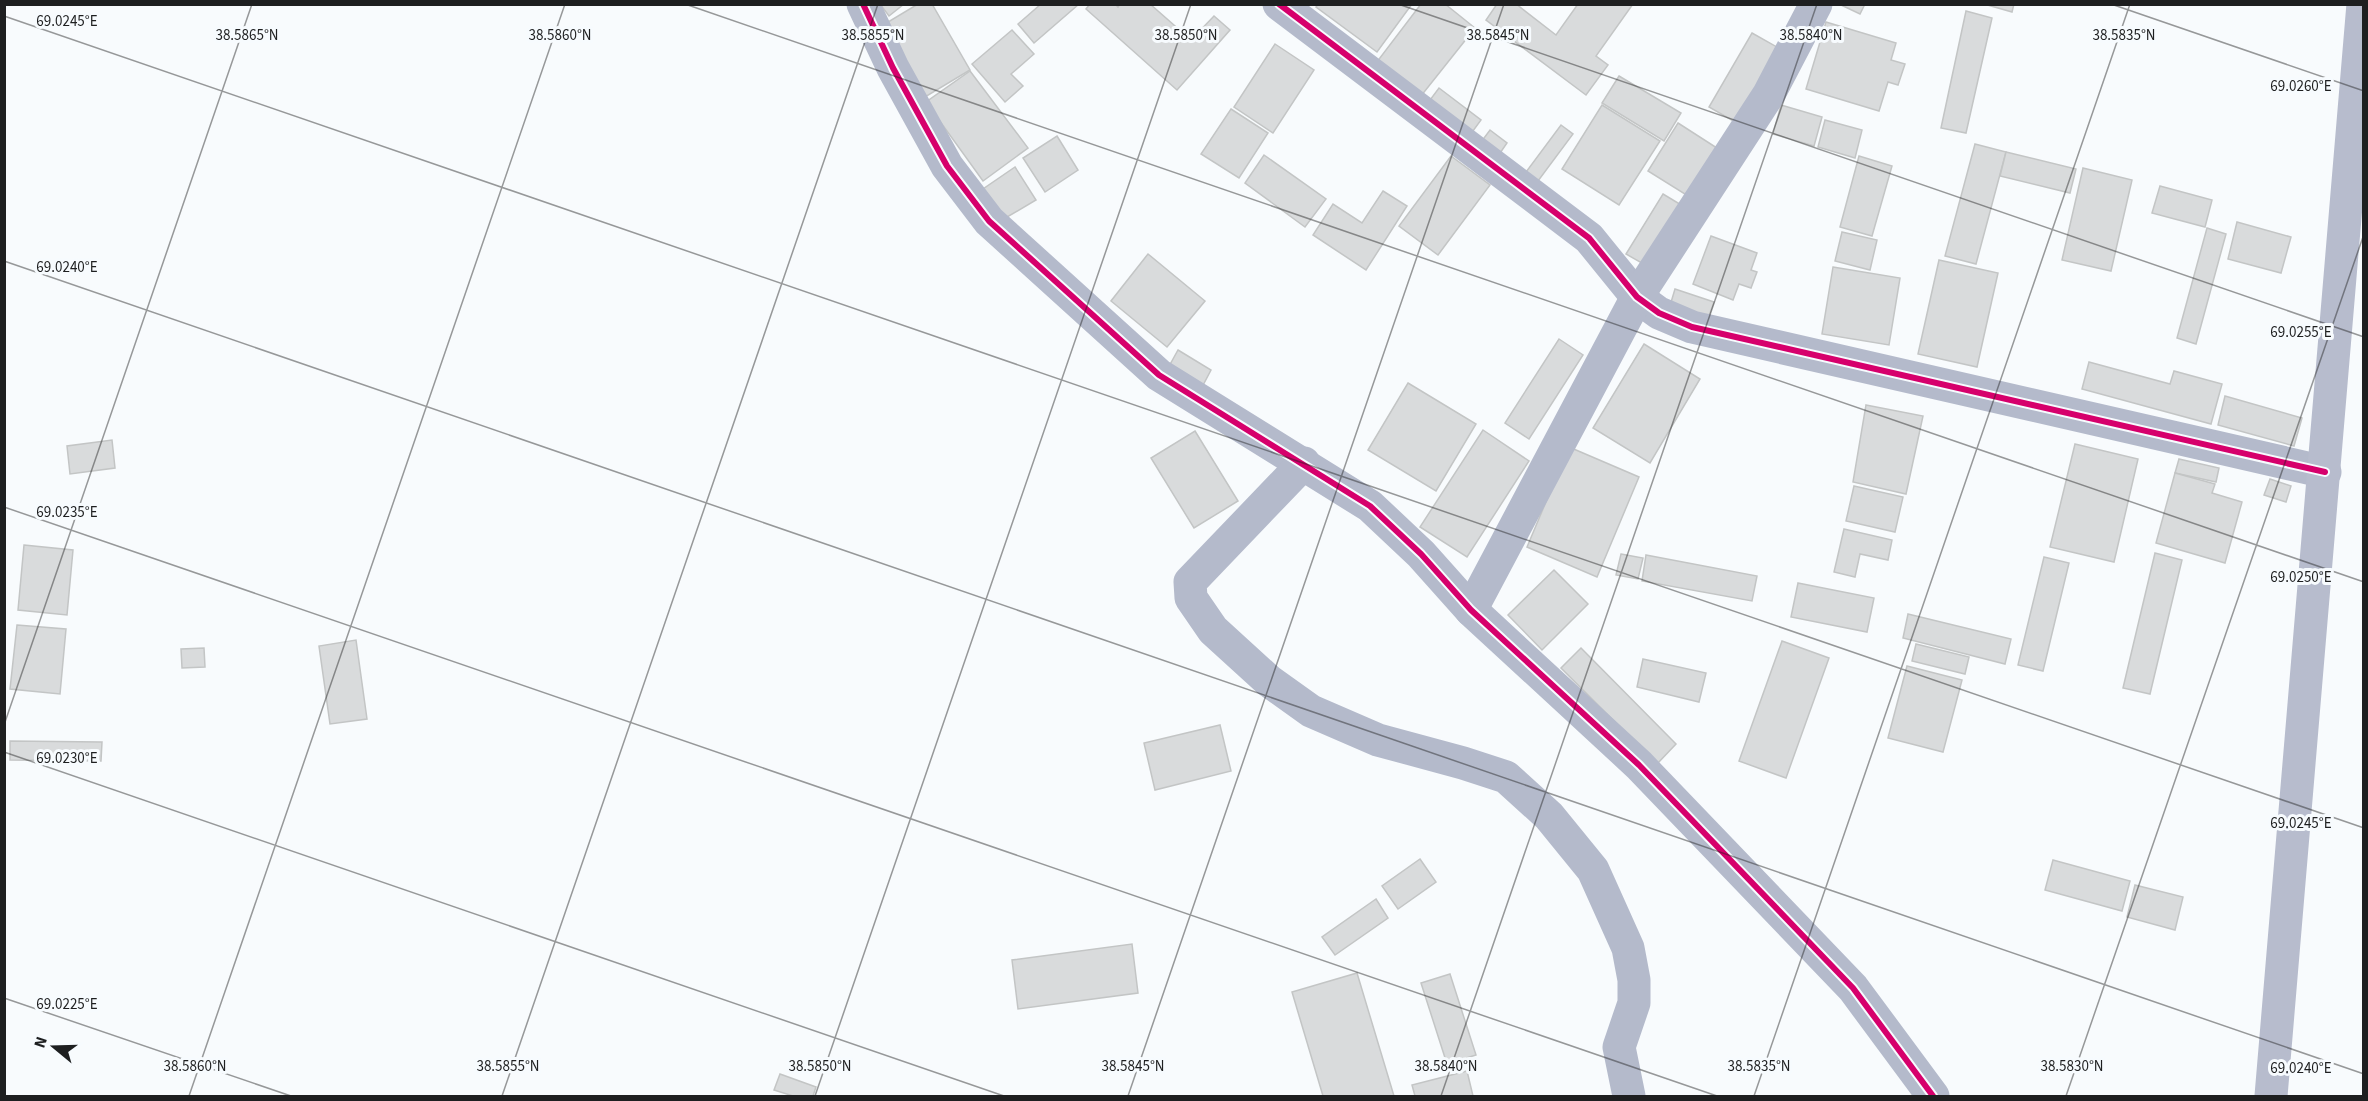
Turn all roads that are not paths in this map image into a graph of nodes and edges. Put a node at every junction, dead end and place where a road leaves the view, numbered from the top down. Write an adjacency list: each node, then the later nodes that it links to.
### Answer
1 (863, 4): 6 (street)
2 (1279, 4): 5 (street)
3 (1815, 4): 5 (street)
4 (2363, 4): 7 (main road)
5 (1637, 297): 7 (street); 8 (street)
6 (1304, 463): 8 (street); 9 (street)
7 (2325, 472): 11 (main road)
8 (1471, 610): 10 (street)
9 (1629, 1096)
10 (1933, 1096)
11 (2271, 1096)

